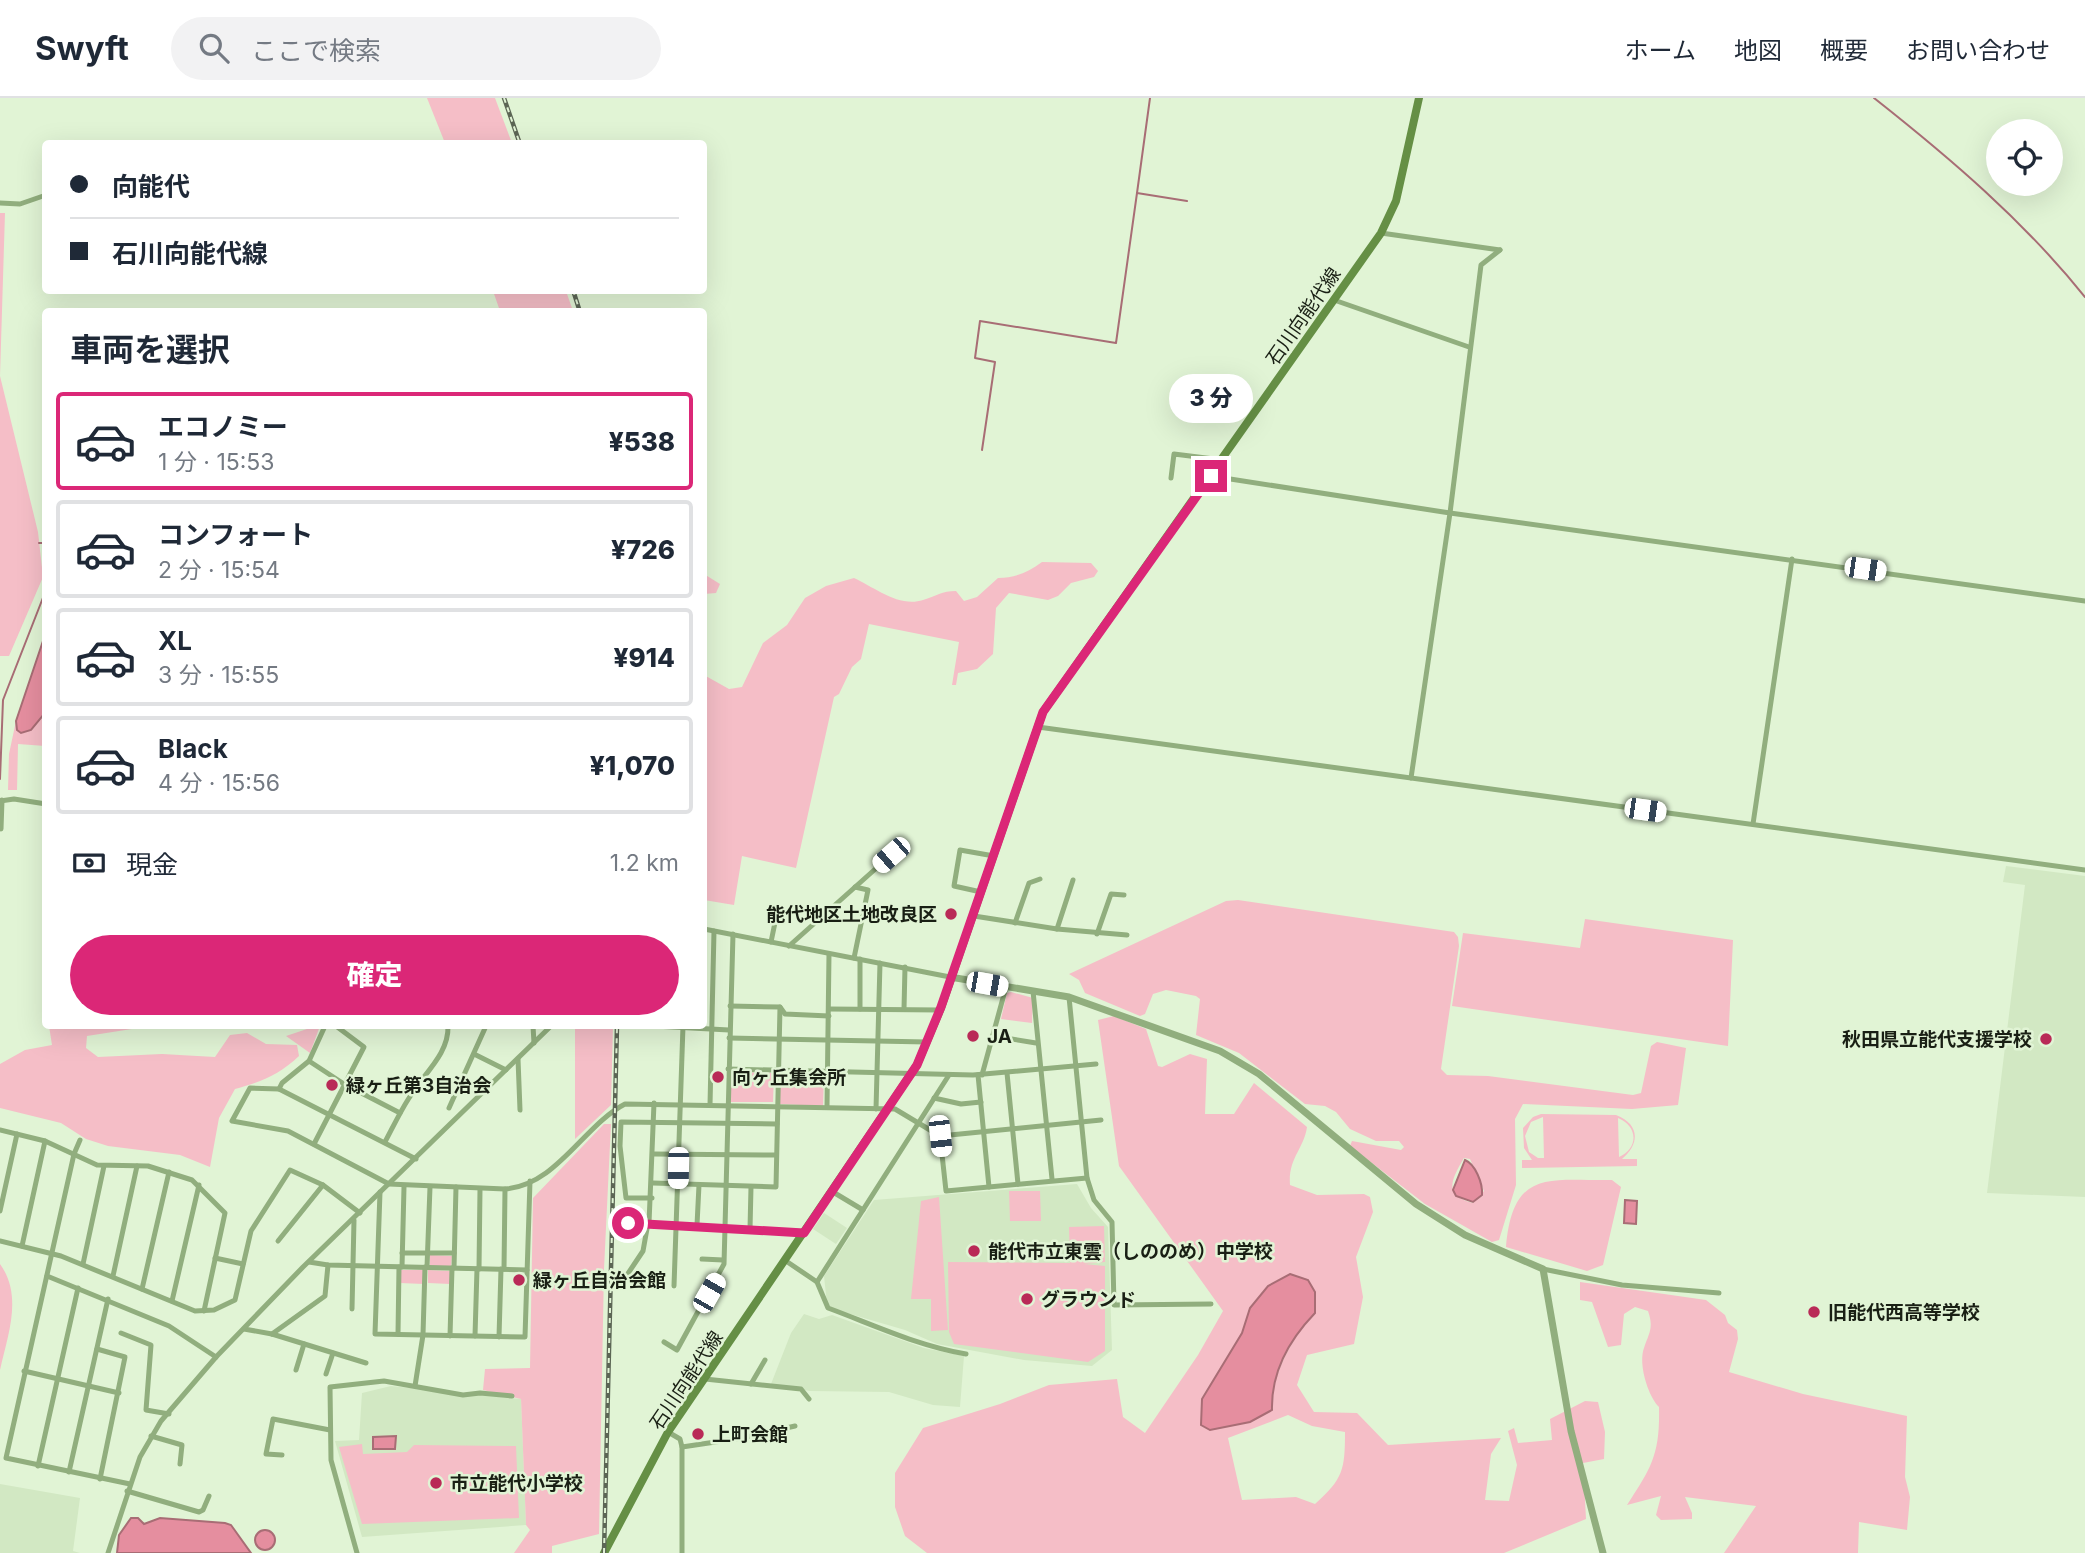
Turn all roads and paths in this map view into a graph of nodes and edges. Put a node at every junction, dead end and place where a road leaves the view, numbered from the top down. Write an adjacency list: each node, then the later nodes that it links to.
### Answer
1 (1419, 98): 4 (main road, 石川向能代線)
2 (42, 196): 3 (street)
3 (0, 203)
4 (1381, 233): 5 (main road, 石川向能代線); 6 (street)
5 (1334, 300): 6 (street); 7 (main road, 石川向能代線)
6 (1469, 347): 10 (street)
7 (1222, 460): 8 (main road, 石川向能代線); 9 (street)
8 (1211, 476): 10 (street); 13 (main road, 石川向能代線)
9 (1171, 478)
10 (1450, 513): 11 (street); 14 (street)
11 (1792, 559): 12 (street); 17 (street)
12 (2085, 601)
13 (1038, 727): 14 (street); 20 (main road, 石川向能代線)
14 (1411, 778): 17 (street)
15 (1, 800): 16 (street); 18 (street)
16 (42, 804)
17 (1753, 824): 21 (street)
18 (1, 829)
19 (891, 855): 24 (street)
20 (994, 856): 25 (main road, 石川向能代線); 25 (street)
21 (2085, 870)
22 (1040, 879): 29 (street)
23 (1073, 880): 30 (street)
24 (855, 887): 37 (street); 39 (street)
25 (981, 892): 28 (main road, 石川向能代線)
26 (1124, 895): 34 (street)
27 (778, 908): 36 (street)
28 (974, 916): 29 (street); 42 (main road, 石川向能代線)
29 (1015, 923): 30 (street)
30 (1057, 929): 34 (street)
31 (707, 930): 32 (street)
32 (713, 931): 33 (street); 61 (street)
33 (733, 934): 36 (street); 46 (street)
34 (1097, 934): 35 (street)
35 (1127, 935)
36 (771, 942): 37 (street)
37 (789, 946): 38 (street)
38 (829, 954): 39 (street); 52 (street)
39 (857, 958): 40 (street); 48 (street)
40 (880, 962): 41 (street); 49 (street)
41 (905, 967): 42 (street); 50 (street)
42 (950, 977): 43 (street); 51 (main road, 石川向能代線)
43 (1006, 987): 44 (street); 63 (street)
44 (1033, 991): 45 (street); 70 (street)
45 (1069, 997): 75 (street); 184 (street)
46 (730, 1006): 47 (street); 62 (street)
47 (780, 1007): 52 (street); 65 (street)
48 (860, 1009): 49 (street); 52 (street)
49 (880, 1009): 50 (street); 67 (street)
50 (904, 1009): 51 (street)
51 (940, 1010): 69 (main road, 石川向能代線)
52 (829, 1012): 66 (street)
53 (324, 1029): 73 (street)
54 (340, 1029): 86 (street)
55 (448, 1029): 100 (street)
56 (485, 1029): 71 (street)
57 (533, 1029): 68 (street)
58 (548, 1029): 68 (street)
59 (683, 1029): 91 (street)
60 (707, 1029): 61 (street)
61 (712, 1029): 62 (street); 92 (street)
62 (729, 1030): 64 (street)
63 (993, 1036): 70 (street); 85 (street)
64 (729, 1038): 65 (street); 76 (street)
65 (779, 1040): 66 (street); 80 (street)
66 (829, 1041): 67 (street); 79 (street)
67 (879, 1041): 69 (street); 81 (street)
68 (534, 1042): 72 (street)
69 (927, 1042): 82 (main road, 石川向能代線)
70 (1037, 1043): 77 (street)
71 (474, 1055): 78 (street); 96 (street)
72 (518, 1059): 78 (street); 98 (street)
73 (309, 1061): 86 (street); 87 (street)
74 (1096, 1064): 75 (street)
75 (1076, 1066): 77 (street); 103 (street)
76 (728, 1069): 80 (street); 93 (street)
77 (1040, 1069): 83 (street); 109 (street)
78 (506, 1070): 124 (street)
79 (827, 1070): 80 (street); 81 (street); 95 (street)
80 (778, 1071): 94 (street)
81 (878, 1072): 82 (street); 97 (street)
82 (912, 1073): 84 (street); 99 (main road, 石川向能代線)
83 (1007, 1073): 85 (street); 110 (street)
84 (949, 1075): 85 (street); 88 (street)
85 (980, 1075): 89 (street)
86 (344, 1084): 100 (street); 101 (street)
87 (279, 1089): 101 (street); 118 (street)
88 (934, 1098): 89 (street); 108 (street)
89 (981, 1102): 112 (street)
90 (654, 1103): 91 (street); 104 (street); 130 (street)
91 (679, 1103): 92 (street); 105 (street)
92 (710, 1105): 93 (street)
93 (727, 1105): 94 (street); 106 (street)
94 (778, 1107): 95 (street); 107 (street)
95 (827, 1107): 97 (street)
96 (449, 1108)
97 (876, 1109): 99 (street)
98 (520, 1110)
99 (887, 1110): 108 (street); 147 (main road, 石川向能代線)
100 (400, 1113): 117 (street)
101 (330, 1115): 117 (street); 118 (street)
102 (1101, 1120): 103 (street)
103 (1081, 1121): 109 (street); 128 (street)
104 (654, 1122): 105 (street); 121 (street); 148 (street)
105 (679, 1122): 106 (street); 119 (street)
106 (728, 1124): 107 (street); 122 (street)
107 (777, 1124): 123 (street)
108 (918, 1124): 114 (street); 149 (street)
109 (1045, 1124): 110 (street); 129 (street)
110 (1013, 1128): 112 (street); 134 (street)
111 (0, 1130): 113 (street)
112 (984, 1131): 114 (street); 142 (street)
113 (17, 1134): 115 (street); 150 (street)
114 (940, 1136): 142 (street)
115 (45, 1140): 120 (street); 162 (street)
116 (80, 1140): 120 (street)
117 (385, 1142): 124 (street)
118 (314, 1144): 132 (street)
119 (678, 1153): 121 (street); 122 (street); 133 (street)
120 (74, 1154): 125 (street); 164 (street)
121 (654, 1154): 131 (street)
122 (727, 1154): 123 (street); 138 (street)
123 (776, 1155): 141 (street)
124 (416, 1159): 132 (street)
125 (104, 1166): 126 (street); 174 (street)
126 (137, 1166): 127 (street); 187 (street)
127 (169, 1172): 135 (street); 192 (street)
128 (1087, 1178): 129 (street); 196 (street)
129 (1052, 1180): 134 (street)
130 (530, 1181): 145 (street); 185 (street)
131 (653, 1183): 133 (street); 148 (street)
132 (389, 1184): 139 (street); 146 (street)
133 (678, 1184): 137 (street); 155 (street)
134 (1018, 1184): 142 (street)
135 (199, 1185): 168 (street); 195 (street)
136 (323, 1185): 151 (street); 161 (street); 175 (street)
137 (699, 1185): 138 (street); 156 (street)
138 (726, 1185): 141 (street); 157 (street)
139 (404, 1187): 140 (street); 165 (street)
140 (430, 1187): 143 (street); 166 (street)
141 (751, 1187): 158 (street)
142 (989, 1187)
143 (456, 1188): 144 (street); 167 (street)
144 (480, 1189): 145 (street); 182 (street)
145 (505, 1189): 183 (street)
146 (380, 1192): 151 (street); 178 (street)
147 (833, 1192): 149 (street); 159 (main road, 石川向能代線)
148 (652, 1198): 154 (street)
149 (863, 1210): 189 (street)
150 (0, 1211)
151 (360, 1213): 152 (street)
152 (354, 1220): 173 (street); 177 (street)
153 (628, 1223): 154 (street)
154 (649, 1223): 155 (street); 163 (street)
155 (676, 1224): 156 (street); 190 (street)
156 (697, 1226): 157 (street)
157 (724, 1227): 158 (street); 171 (street)
158 (750, 1229): 159 (street)
159 (804, 1233): 172 (main road, 石川向能代線)
160 (0, 1241): 162 (street)
161 (278, 1241)
162 (22, 1246): 164 (street)
163 (643, 1251): 169 (street); 188 (street)
164 (52, 1253): 174 (street); 186 (street)
165 (402, 1253): 166 (street); 179 (street)
166 (428, 1253): 167 (street); 180 (street)
167 (454, 1253): 181 (street)
168 (215, 1258): 175 (street); 198 (street)
169 (645, 1259)
170 (702, 1259): 171 (street)
171 (723, 1261): 207 (street)
172 (786, 1261): 189 (street); 219 (main road, 石川向能代線)
173 (309, 1262): 176 (street); 199 (street)
174 (83, 1264): 187 (street)
175 (243, 1264): 198 (street)
176 (328, 1265): 177 (street); 201 (street)
177 (353, 1266): 178 (street); 197 (street)
178 (377, 1266): 179 (street); 202 (street)
179 (401, 1267): 180 (street); 202 (street)
180 (426, 1267): 181 (street); 203 (street)
181 (453, 1268): 182 (street); 204 (street)
182 (478, 1269): 183 (street); 205 (street)
183 (502, 1269): 185 (street); 206 (street)
184 (1543, 1269): 193 (street); 244 (street)
185 (527, 1270): 206 (street)
186 (47, 1276): 191 (street); 216 (street)
187 (113, 1276): 192 (street)
188 (623, 1281)
189 (817, 1282): 211 (street)
190 (674, 1286)
191 (78, 1288): 194 (street); 218 (street)
192 (142, 1289): 195 (street)
193 (1719, 1293)
194 (108, 1299): 209 (street); 212 (street)
195 (172, 1301): 198 (street)
196 (1211, 1304)
197 (352, 1309)
198 (204, 1311)
199 (244, 1329): 201 (street); 212 (street)
200 (121, 1333): 226 (street)
201 (272, 1334): 208 (street)
202 (398, 1335): 203 (street)
203 (423, 1335): 204 (street); 222 (street)
204 (450, 1336): 205 (street)
205 (475, 1336): 206 (street)
206 (499, 1336)
207 (664, 1342)
208 (304, 1344): 210 (street); 215 (street)
209 (97, 1349): 221 (street); 223 (street)
210 (333, 1353): 214 (street); 217 (street)
211 (966, 1354)
212 (216, 1357): 226 (street)
213 (765, 1360): 220 (street)
214 (366, 1363)
215 (296, 1370)
216 (24, 1371): 218 (street); 234 (street)
217 (326, 1374)
218 (58, 1378): 221 (street); 234 (street)
219 (705, 1379): 220 (street); 229 (main road, 石川向能代線)
220 (751, 1384): 225 (street)
221 (89, 1386): 223 (street); 235 (street)
222 (415, 1386): 224 (street); 228 (street)
223 (119, 1394): 236 (street)
224 (512, 1396)
225 (809, 1399)
226 (169, 1414): 230 (street)
227 (795, 1426): 231 (street)
228 (330, 1430): 232 (street); 240 (street)
229 (668, 1432): 231 (street); 241 (main road, 石川向能代線)
230 (151, 1436): 233 (street); 237 (street)
231 (682, 1447): 242 (street)
232 (282, 1455)
233 (180, 1464)
234 (38, 1465): 235 (street)
235 (69, 1472): 236 (street)
236 (100, 1479): 237 (street)
237 (129, 1488): 238 (street); 239 (street)
238 (209, 1496)
239 (108, 1553)
240 (357, 1553)
241 (604, 1553)
242 (682, 1553): 243 (street)
243 (692, 1553)
244 (1603, 1553)

